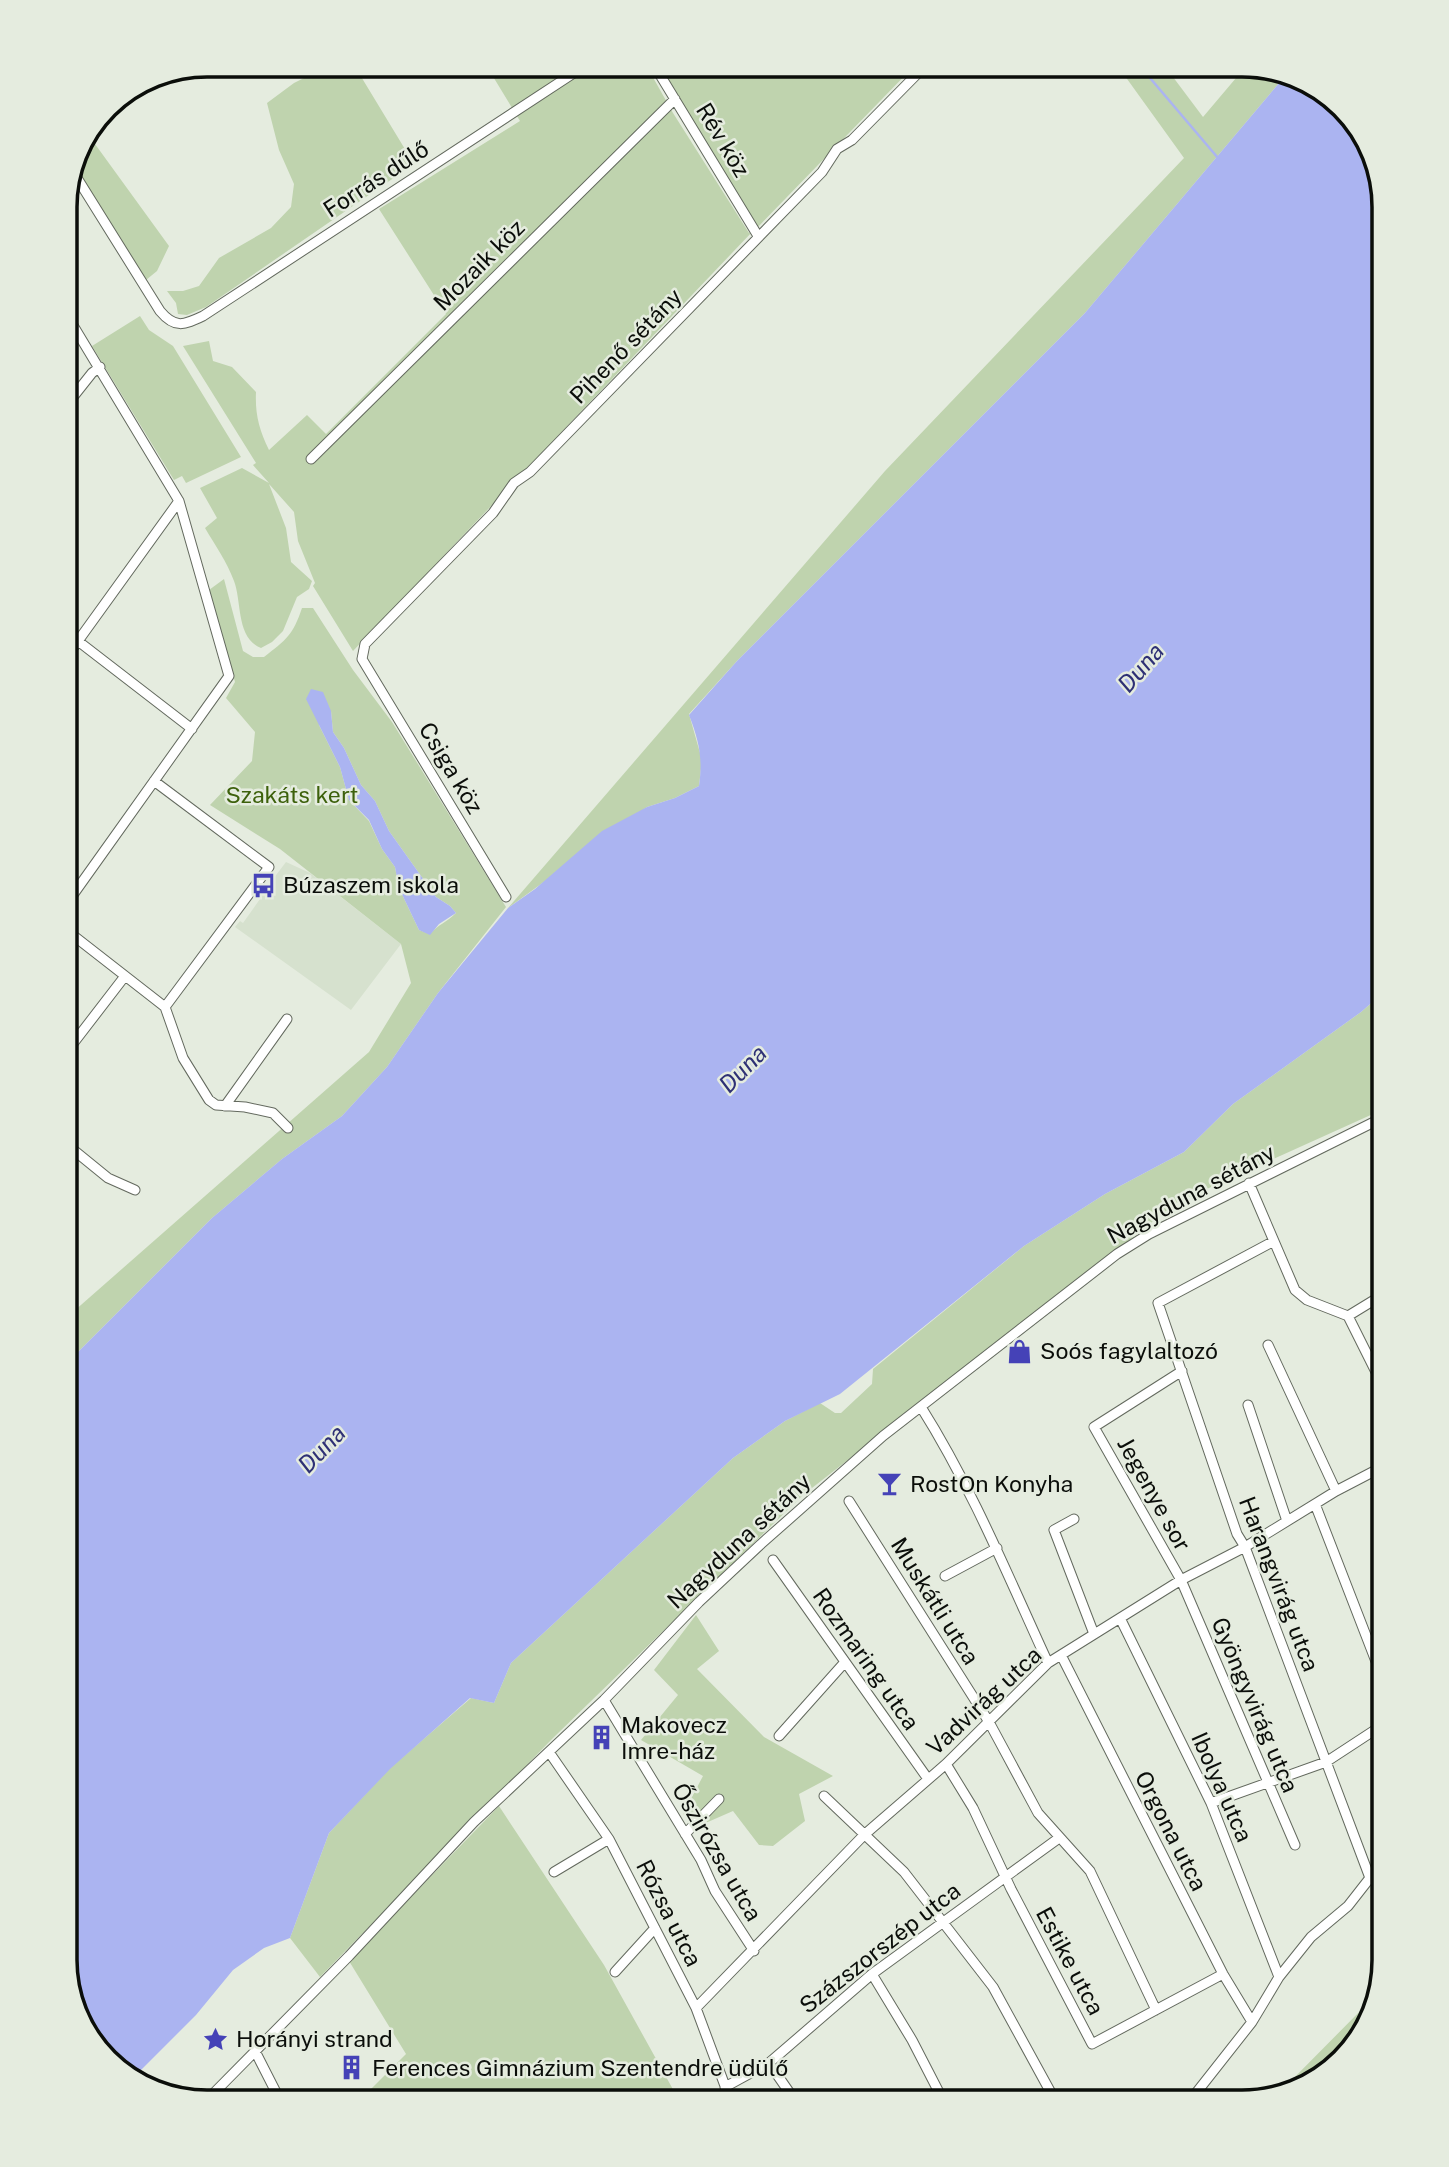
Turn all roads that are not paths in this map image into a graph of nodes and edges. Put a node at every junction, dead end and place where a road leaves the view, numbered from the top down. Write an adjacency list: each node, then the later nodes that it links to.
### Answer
1 (568, 77): 5 (street, Forrás dűlő)
2 (661, 77): 4 (street, Rév köz)
3 (914, 77): 6 (street, Pihenő sétány)
4 (675, 99): 6 (street, Rév köz); 10 (street, Mozaik köz)
5 (79, 181)
6 (758, 236): 13 (street, Pihenő sétány)
7 (77, 331): 8 (street)
8 (100, 367): 9 (street); 11 (street)
9 (77, 392)
10 (311, 459)
11 (179, 501): 12 (street); 14 (street)
12 (78, 641): 14 (street)
13 (362, 659): 17 (street, Csiga köz)
14 (192, 729): 15 (street)
15 (154, 781): 16 (street); 20 (street)
16 (77, 889)
17 (506, 898)
18 (77, 938): 19 (street)
19 (125, 976): 20 (street); 22 (street)
20 (165, 1007): 23 (street)
21 (287, 1019): 23 (street)
22 (77, 1038)
23 (225, 1106): 25 (street)
24 (1372, 1123): 27 (street, Nagyduna sétány)
25 (288, 1128)
26 (77, 1153): 28 (street)
27 (1249, 1183): 29 (street); 36 (street, Nagyduna sétány)
28 (135, 1190)
29 (1274, 1241): 31 (street); 34 (street, Harangvirág utca)
30 (1372, 1301): 31 (street)
31 (1348, 1316): 33 (street)
32 (1268, 1345): 38 (street)
33 (1372, 1364)
34 (1182, 1371): 43 (street, Harangvirág utca); 47 (street, Jegenye sor)
35 (1248, 1405): 42 (street)
36 (921, 1407): 44 (street); 54 (street, Nagyduna sétány)
37 (1372, 1472): 38 (street, Vadvirág utca)
38 (1336, 1491): 40 (street, Vadvirág utca)
39 (849, 1501): 55 (street, Muskátli utca)
40 (1315, 1504): 42 (street, Vadvirág utca); 50 (street)
41 (1074, 1519): 49 (street)
42 (1287, 1521): 43 (street, Vadvirág utca)
43 (1245, 1547): 47 (street, Vadvirág utca); 59 (street, Harangvirág utca)
44 (997, 1548): 46 (street); 53 (street)
45 (773, 1560): 52 (street, Rozmaring utca)
46 (945, 1576)
47 (1181, 1580): 48 (street, Vadvirág utca); 62 (street, Gyöngyvirág utca)
48 (1120, 1618): 49 (street, Vadvirág utca); 65 (street, Ibolya utca)
49 (1094, 1634): 51 (street, Vadvirág utca)
50 (1372, 1651)
51 (1060, 1656): 53 (street, Vadvirág utca); 80 (street, Orgona utca)
52 (845, 1662): 57 (street); 61 (street, Rozmaring utca)
53 (1048, 1663): 55 (street, Vadvirág utca)
54 (604, 1700): 58 (street, Nagyduna sétány); 66 (street, Őszirózsa utca)
55 (989, 1722): 60 (street, Vadvirág utca); 68 (street, Muskátli utca)
56 (1372, 1732): 59 (street)
57 (779, 1736)
58 (549, 1752): 69 (street, Rózsa utca); 85 (street, Nagyduna sétány)
59 (1326, 1762): 62 (street); 74 (street, Harangvirág utca)
60 (946, 1764): 61 (street, Vadvirág utca); 73 (street, Estike utca)
61 (928, 1779): 67 (street, Vadvirág utca)
62 (1269, 1784): 65 (street); 70 (street, Gyöngyvirág utca)
63 (824, 1796): 67 (street)
64 (719, 1798): 66 (street)
65 (1211, 1803): 81 (street, Ibolya utca)
66 (685, 1834): 77 (street, Őszirózsa utca)
67 (864, 1835): 75 (street); 77 (street, Vadvirág utca)
68 (1059, 1838): 73 (street, Százszorszép utca); 83 (street, Muskátli utca)
69 (609, 1839): 71 (street); 76 (street, Rózsa utca)
70 (1295, 1845)
71 (554, 1872)
72 (1372, 1875): 74 (street)
73 (1005, 1877): 75 (street, Százszorszép utca); 83 (street, Estike utca)
74 (1370, 1878): 81 (street)
75 (943, 1921): 79 (street, Százszorszép utca); 93 (street)
76 (655, 1928): 78 (street); 82 (street, Rózsa utca)
77 (754, 1951): 82 (street, Vadvirág utca)
78 (615, 1972)
79 (872, 1974): 86 (street, Százszorszép utca); 92 (street)
80 (1223, 1974): 83 (street, Estike utca); 84 (street, Orgona utca)
81 (1279, 1977): 84 (street)
82 (696, 2008): 87 (street, Rózsa utca)
83 (1156, 2010)
84 (1252, 2022): 94 (street)
85 (255, 2051): 88 (street, Nagyduna sétány); 89 (street)
86 (769, 2063): 87 (street, Százszorszép utca); 91 (street)
87 (725, 2087): 90 (street, Rózsa utca)
88 (217, 2090)
89 (275, 2090)
90 (726, 2090)
91 (788, 2090)
92 (938, 2090)
93 (1049, 2090)
94 (1198, 2090)

